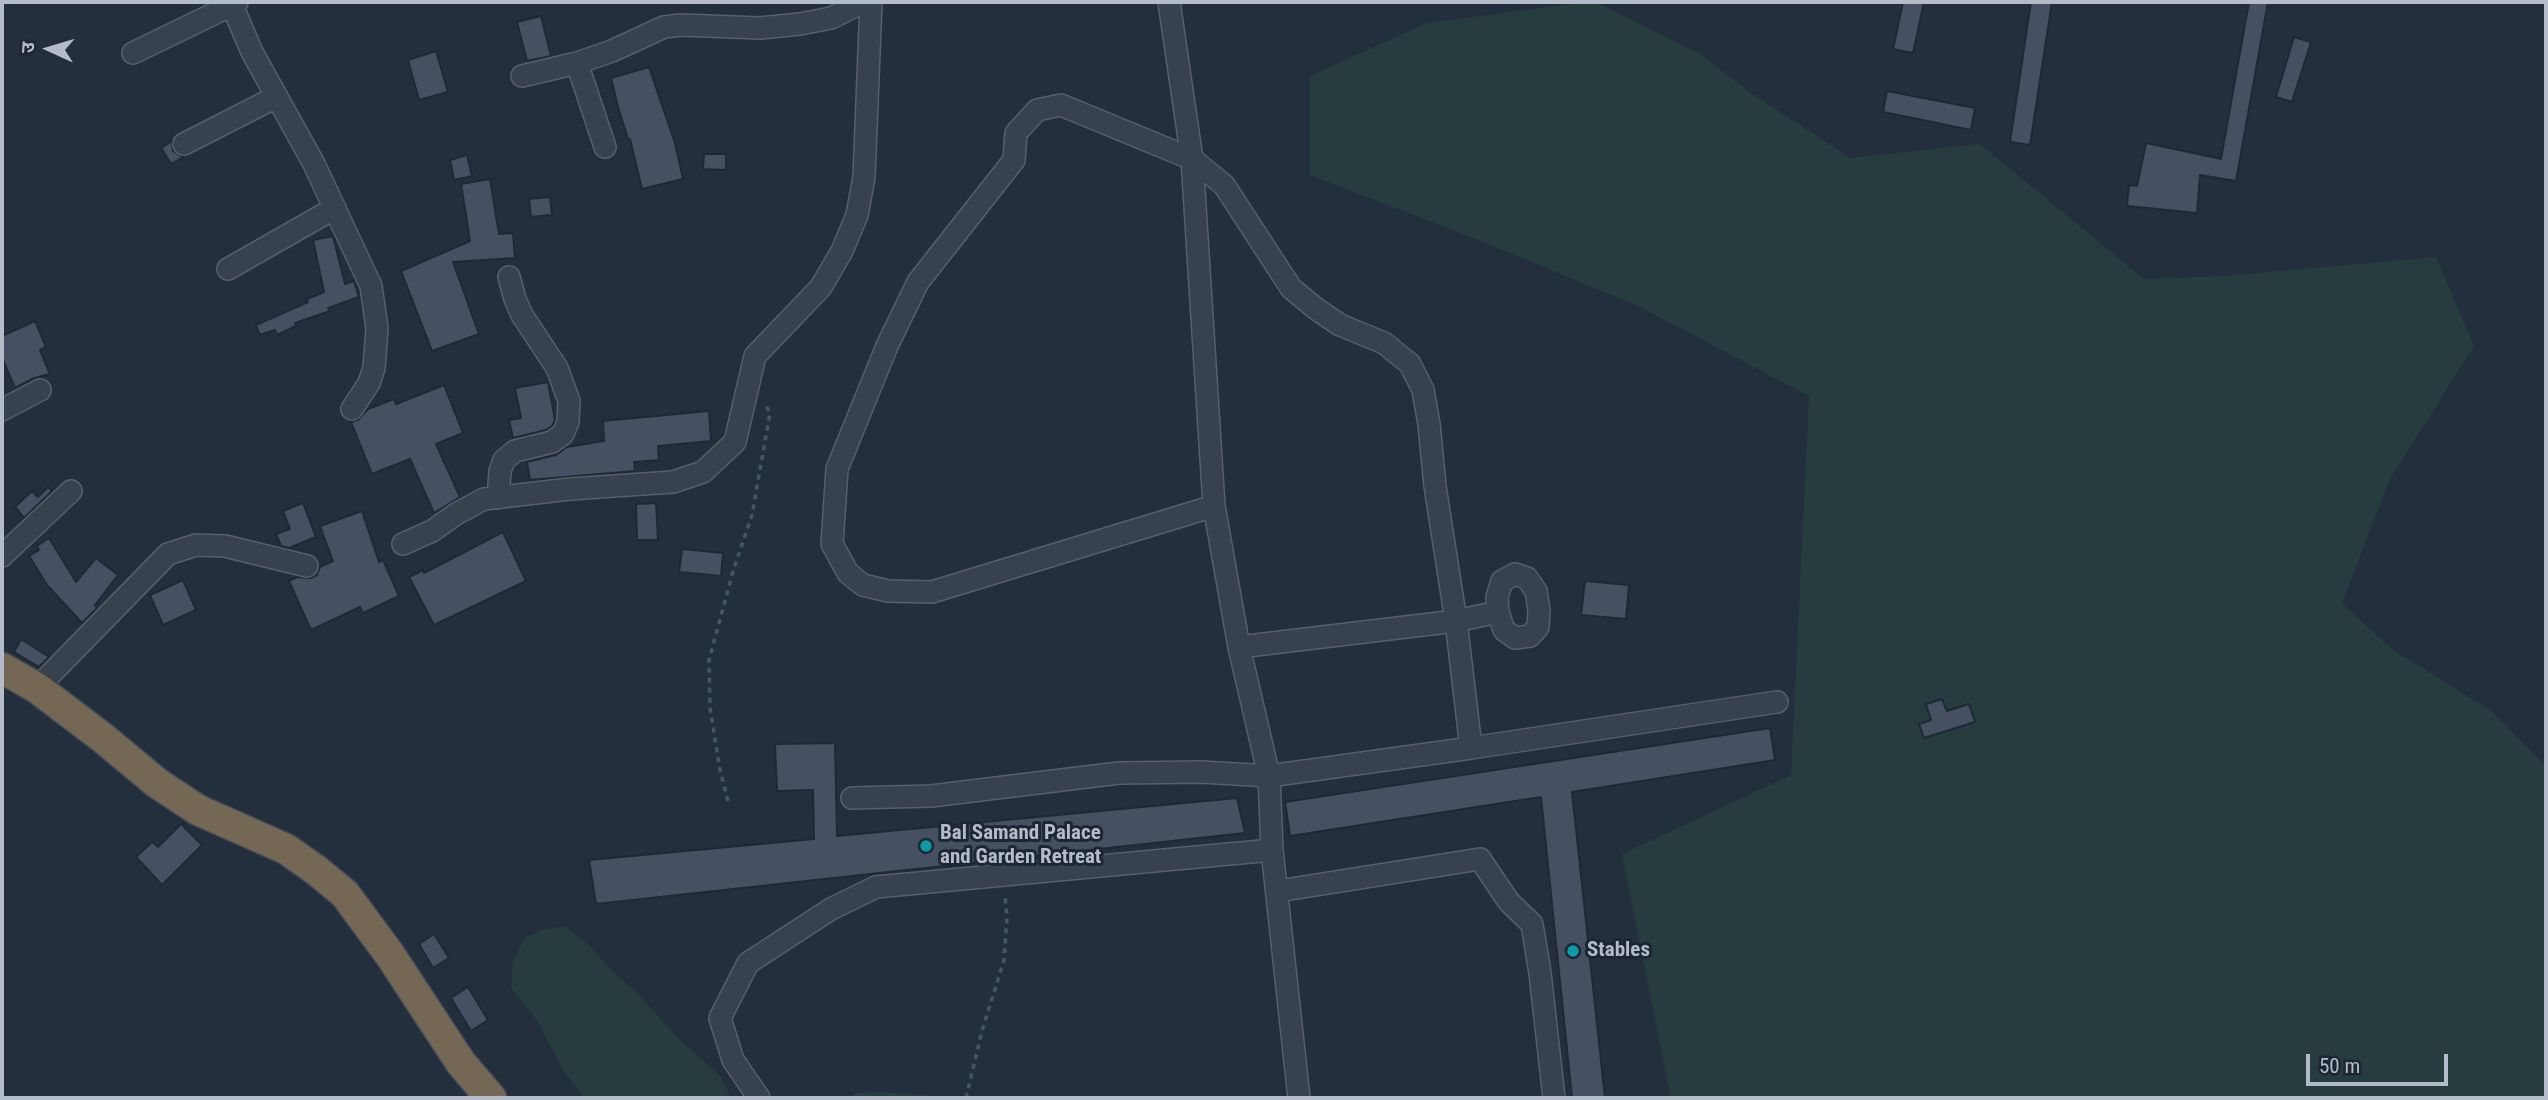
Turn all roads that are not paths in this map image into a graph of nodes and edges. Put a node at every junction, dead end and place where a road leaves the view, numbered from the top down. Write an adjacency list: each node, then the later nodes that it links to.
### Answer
1 (863, 2): 6 (street)
2 (871, 2): 19 (street)
3 (234, 3): 5 (street); 8 (street)
4 (1170, 3): 11 (street)
5 (133, 53)
6 (577, 63): 7 (street); 10 (street)
7 (522, 76)
8 (276, 97): 9 (street); 12 (street)
9 (184, 144)
10 (605, 147)
11 (1192, 159): 20 (street); 20 (street); 25 (street)
12 (335, 208): 13 (street); 16 (street)
13 (228, 269)
14 (509, 277): 19 (street)
15 (40, 390): 17 (street)
16 (352, 409)
17 (2, 411)
18 (71, 491): 22 (street)
19 (498, 498): 21 (street)
20 (1214, 506): 26 (street)
21 (403, 544)
22 (2, 556)
23 (307, 566): 28 (street)
24 (1498, 612): 25 (street)
25 (1456, 621): 26 (street); 30 (street)
26 (1239, 648): 31 (street)
27 (2, 668): 28 (highway)
28 (37, 688): 35 (highway)
29 (1777, 702): 30 (street)
30 (1471, 748): 31 (street)
31 (1269, 776): 32 (street); 33 (street)
32 (852, 798)
33 (1272, 850): 34 (street); 36 (street)
34 (1278, 891): 37 (street); 38 (street)
35 (491, 1098)
36 (759, 1098)
37 (1299, 1098)
38 (1554, 1098)

